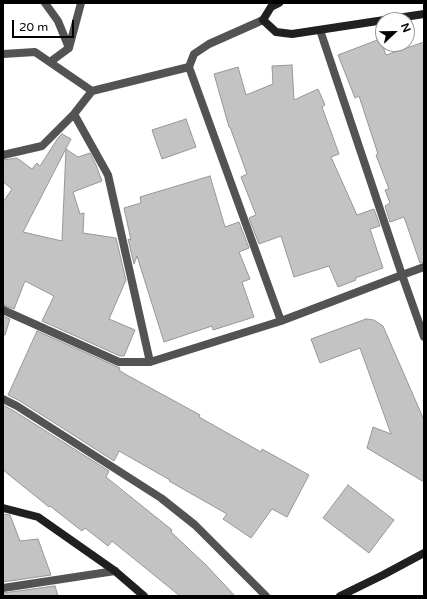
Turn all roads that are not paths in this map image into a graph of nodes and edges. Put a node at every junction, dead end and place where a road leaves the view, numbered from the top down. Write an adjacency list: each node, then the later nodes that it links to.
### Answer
1 (45, 3): 7 (street)
2 (80, 3): 7 (street)
3 (280, 3): 5 (street)
4 (424, 14): 6 (street)
5 (263, 20): 6 (street); 10 (street)
6 (320, 30): 15 (street)
7 (68, 48): 9 (street)
8 (3, 54): 9 (street)
9 (50, 62): 11 (street)
10 (189, 67): 11 (street); 17 (street)
11 (92, 91): 12 (street)
12 (74, 114): 13 (street); 19 (street)
13 (3, 155)
14 (424, 267): 15 (street)
15 (402, 275): 17 (street); 18 (street)
16 (3, 310): 19 (street)
17 (281, 321): 19 (street)
18 (424, 337)
19 (150, 362)
20 (3, 399): 27 (street)
21 (3, 508): 23 (street)
22 (424, 553): 25 (street)
23 (115, 571): 24 (street); 26 (street)
24 (3, 588)
25 (343, 595)
26 (144, 596)
27 (266, 596)

